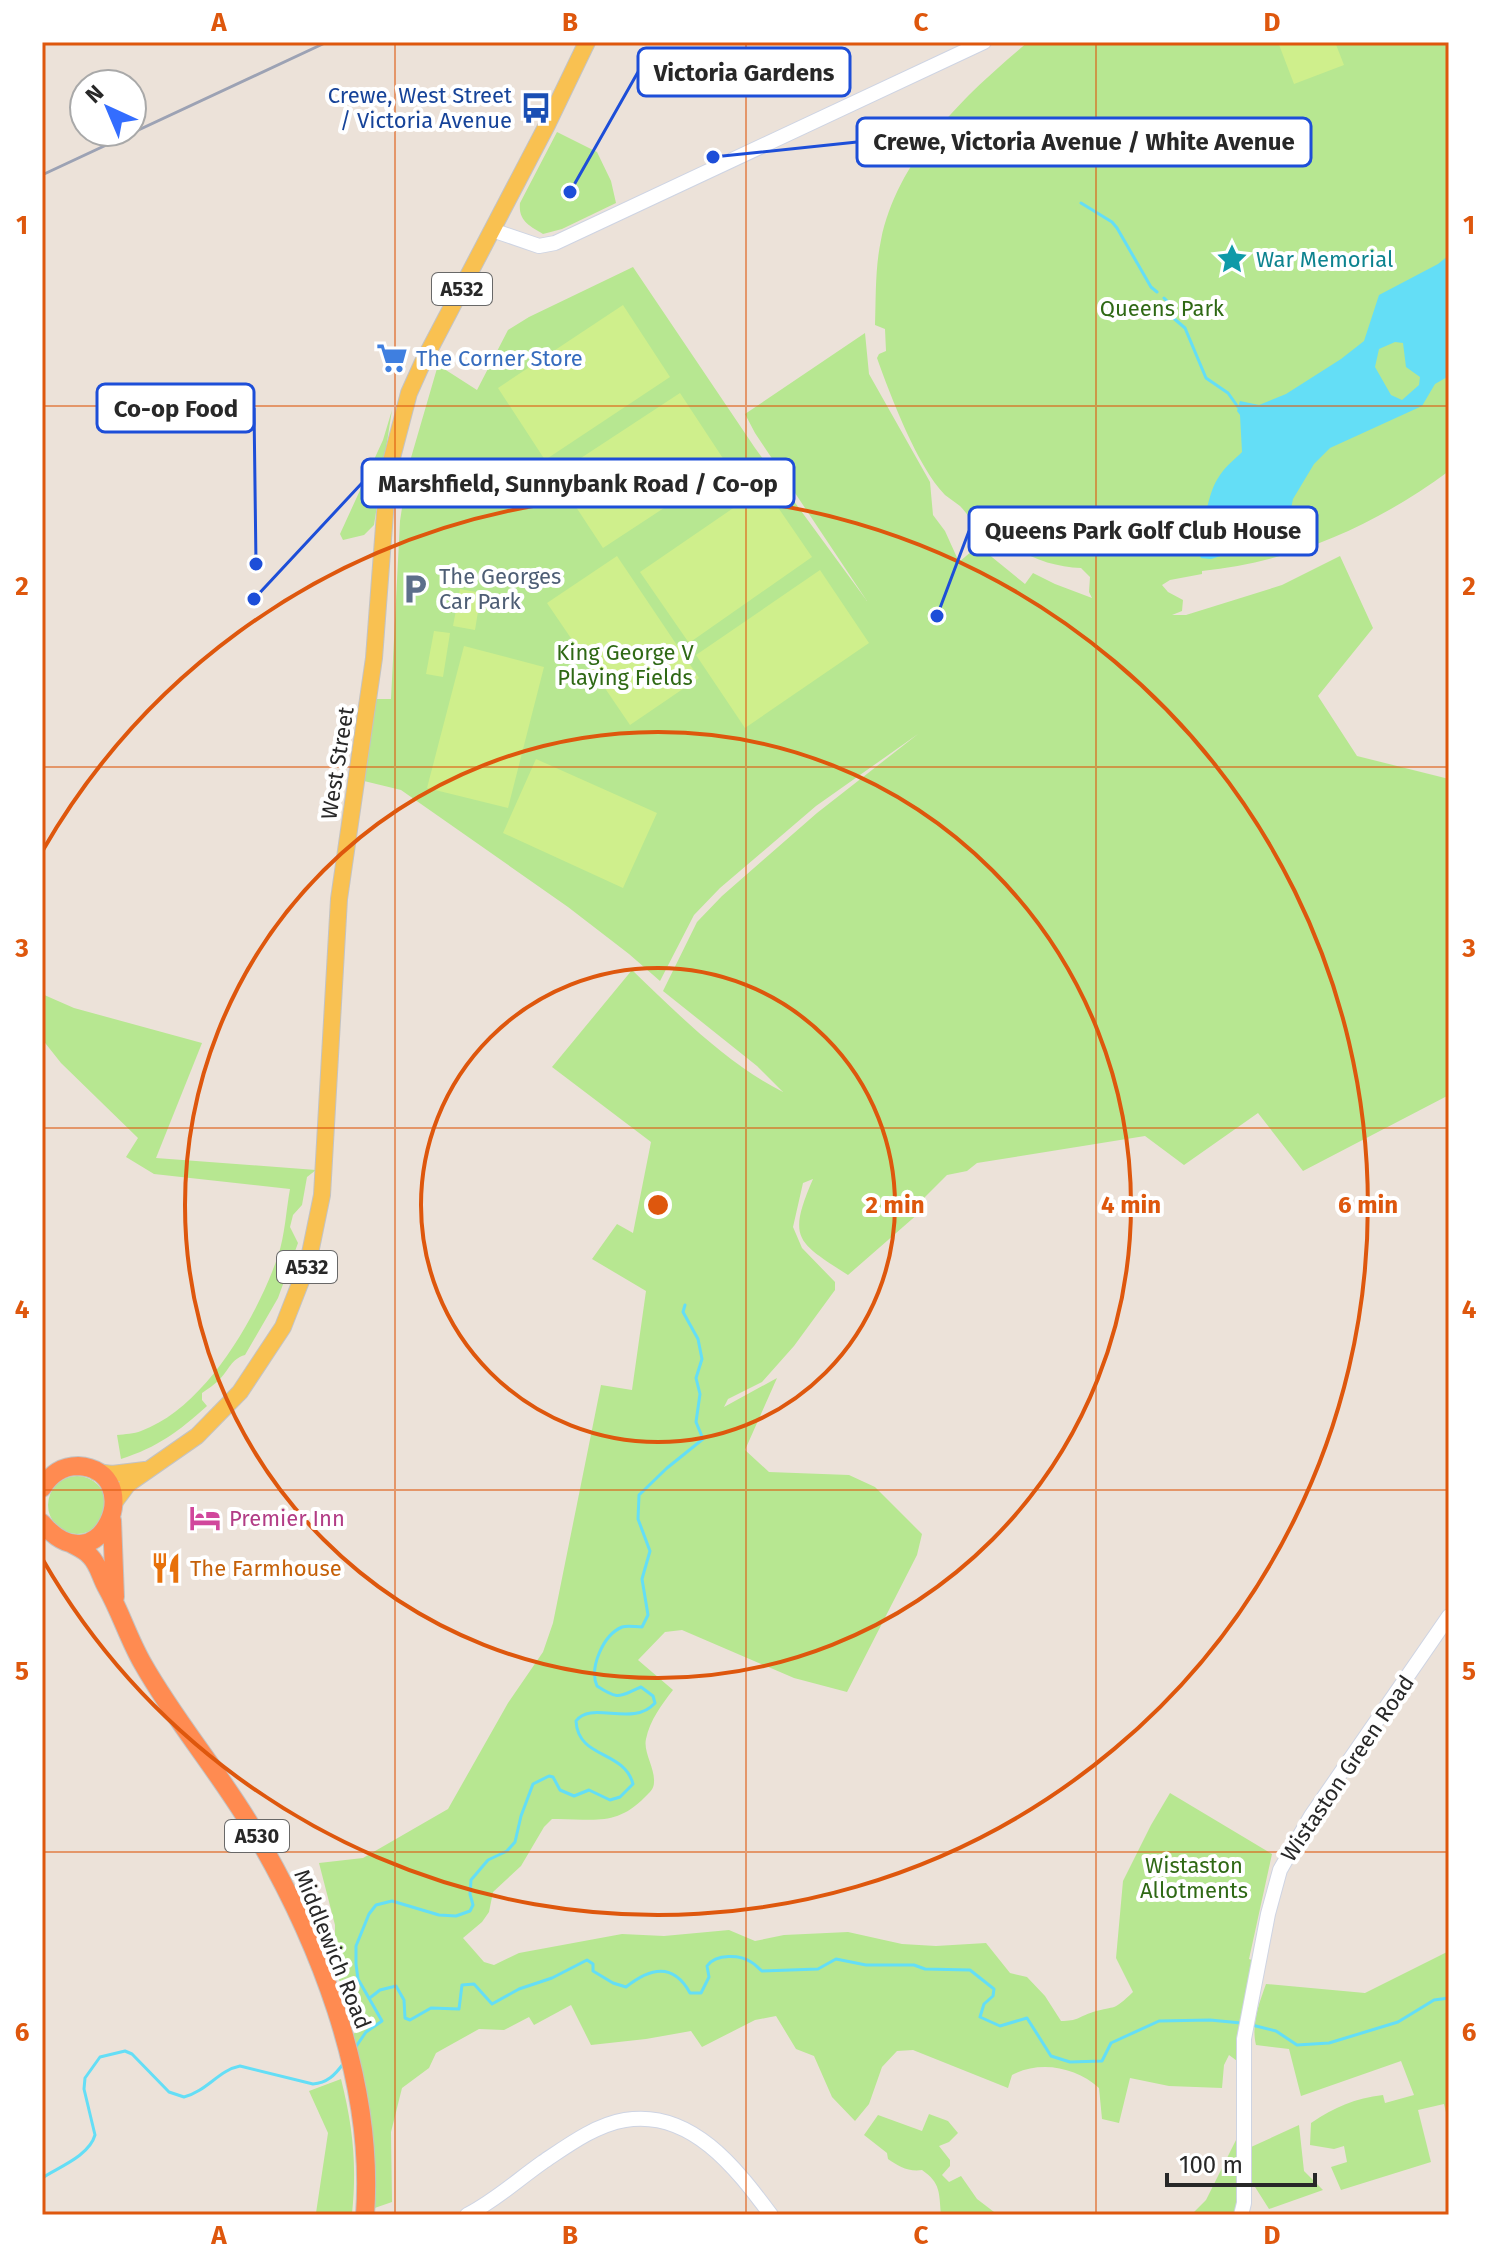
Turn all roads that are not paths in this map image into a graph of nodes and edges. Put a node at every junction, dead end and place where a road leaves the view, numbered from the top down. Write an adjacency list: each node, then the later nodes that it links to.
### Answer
1 (587, 42): 3 (main road, West Street / A532)
2 (984, 42): 3 (street)
3 (496, 223): 4 (main road, West Street / A532)
4 (145, 1470): 5 (main road, West Street / A532); 7 (main road, West Street / A532)
5 (96, 1472): 6 (highway); 7 (highway)
6 (44, 1482)
7 (113, 1511): 9 (highway); 10 (highway, Middlewich Road / A530)
8 (42, 1523): 9 (highway, Middlewich Road)
9 (70, 1543): 10 (highway, Middlewich Road / A530)
10 (115, 1600): 12 (highway, Middlewich Road / A530)
11 (1449, 1616): 15 (street, Wistaston Green Road)
12 (369, 2214)
13 (467, 2215): 14 (street)
14 (771, 2215)
15 (1241, 2215)

